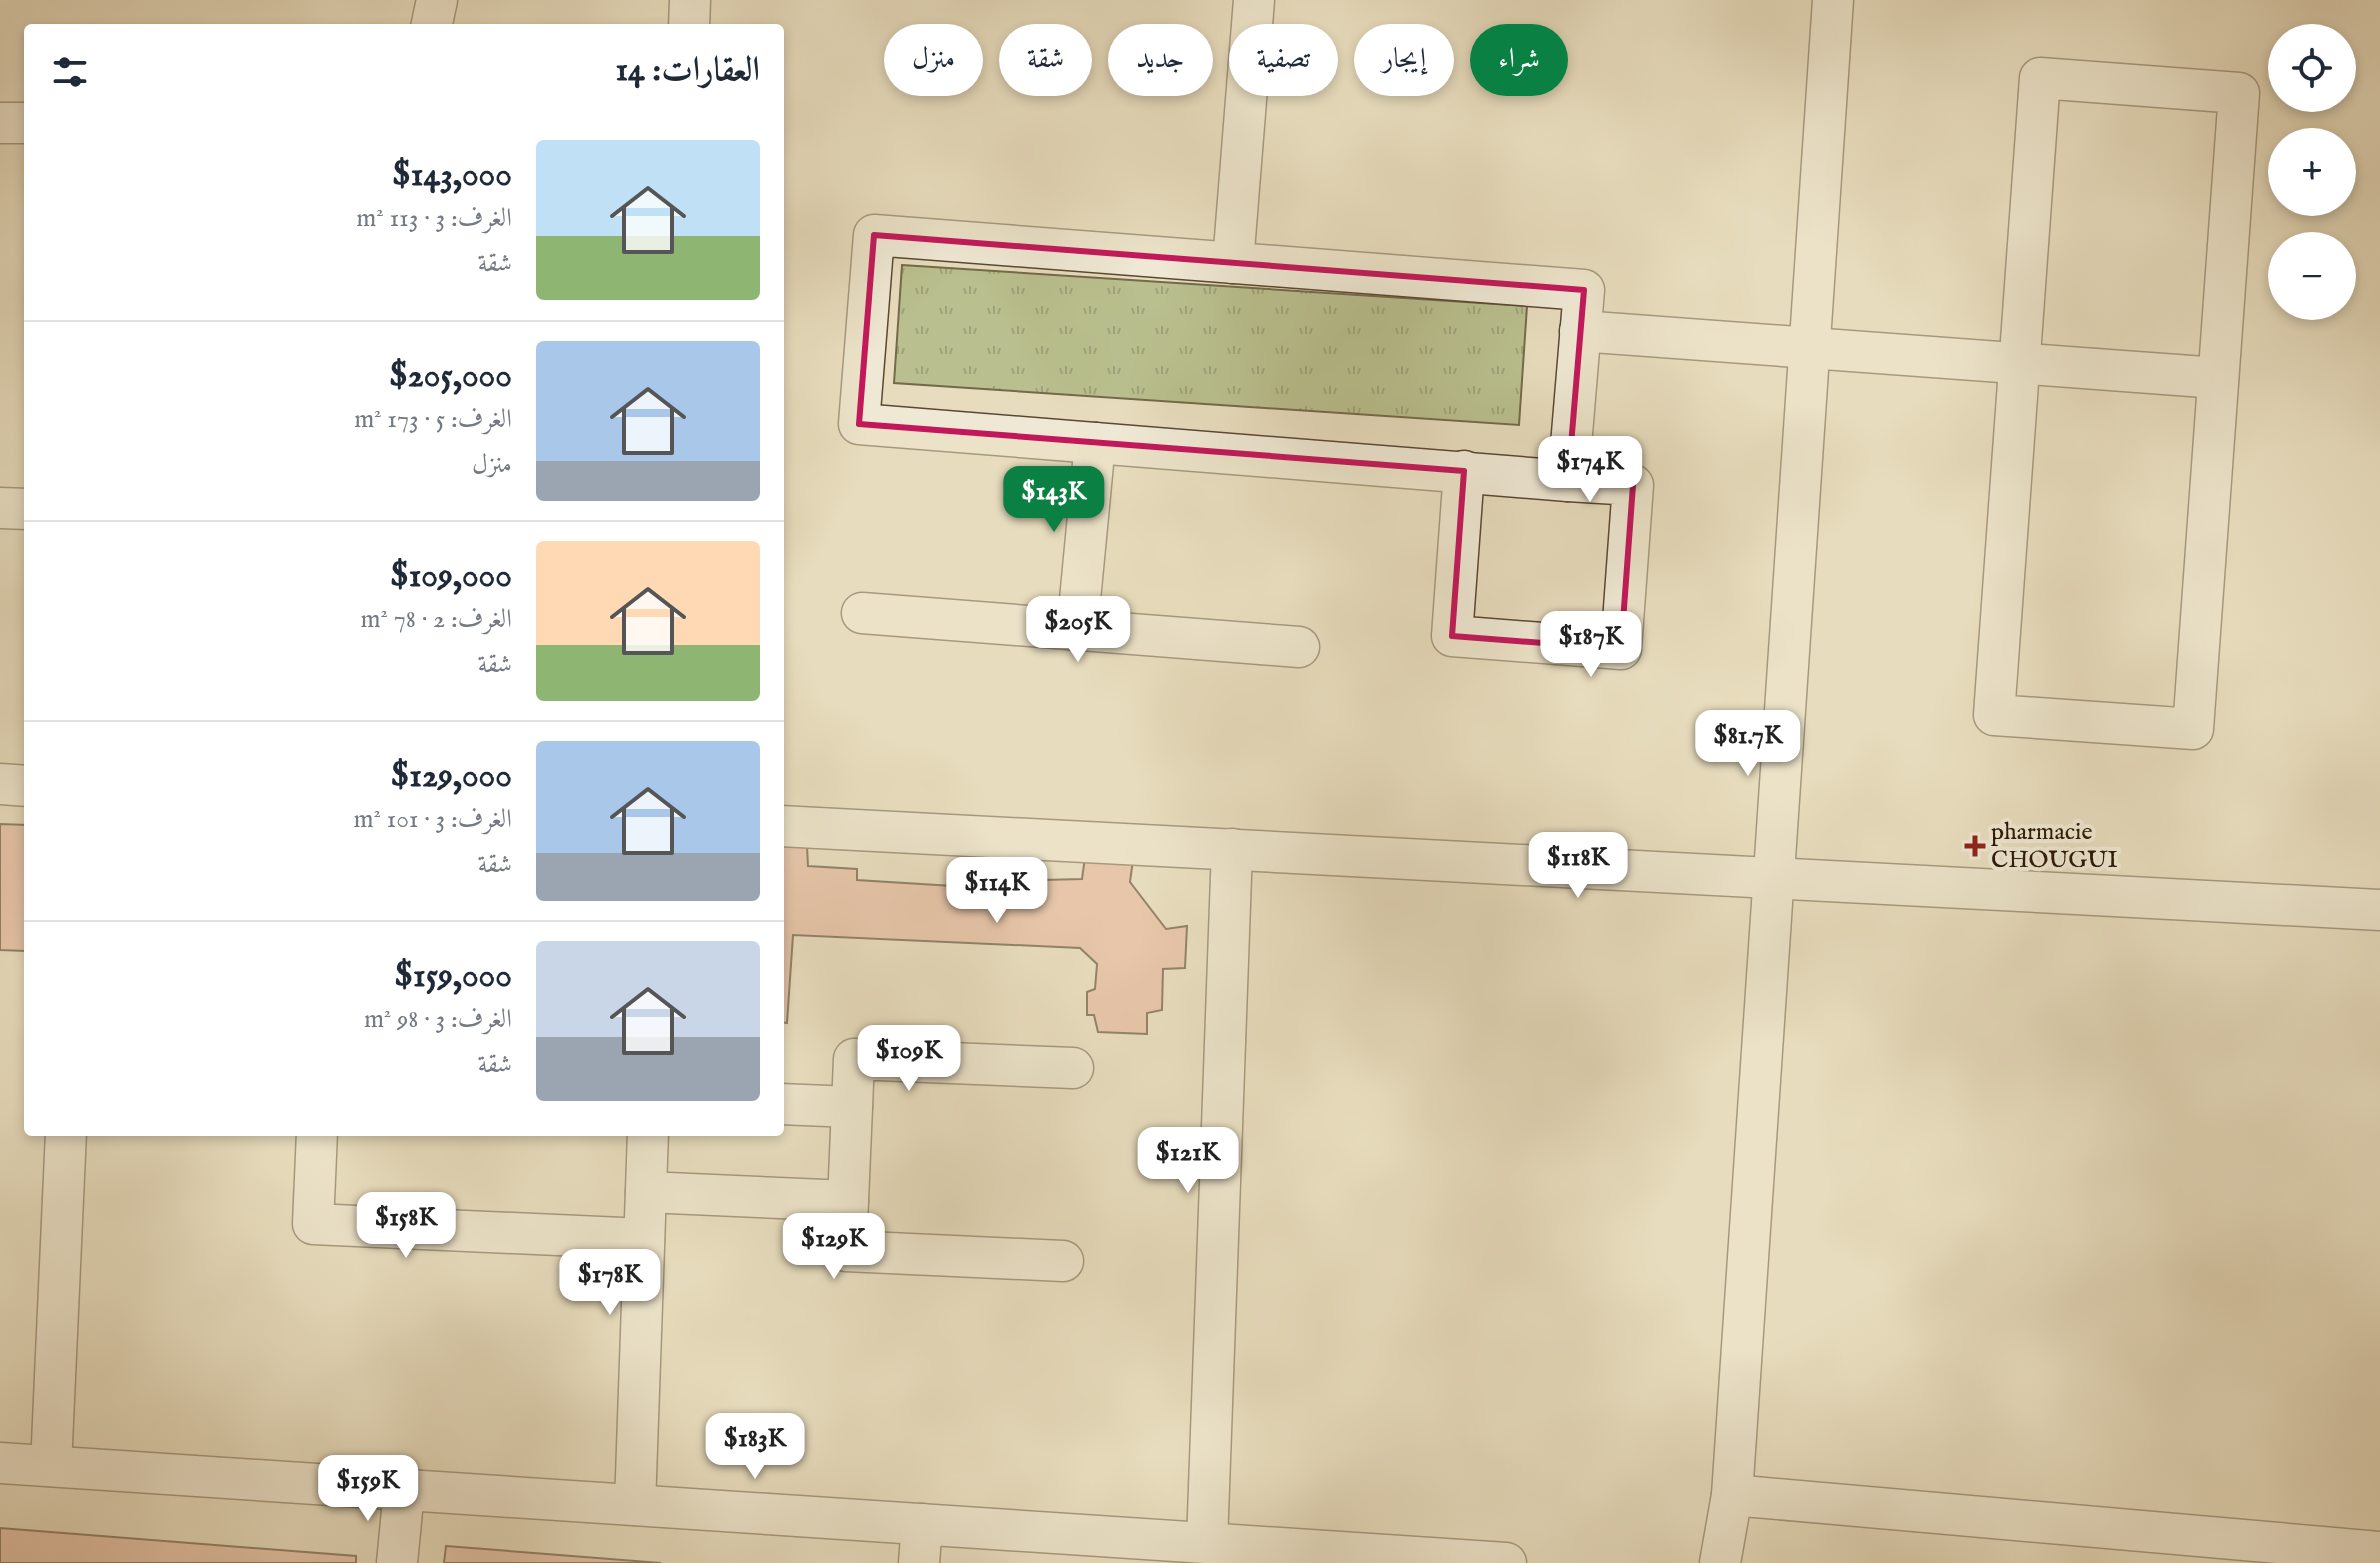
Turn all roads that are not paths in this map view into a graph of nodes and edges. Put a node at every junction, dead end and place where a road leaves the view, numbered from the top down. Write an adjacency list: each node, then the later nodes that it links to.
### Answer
1 (437, 0): 5 (street)
2 (690, 0): 6 (street)
3 (1254, 0): 9 (street)
4 (1833, 0): 11 (street)
5 (432, 24)
6 (689, 24)
7 (0, 123): 8 (street)
8 (24, 123)
9 (1233, 263): 10 (street); 14 (street)
10 (1580, 331): 11 (street); 16 (street)
11 (1810, 348): 12 (street); 26 (street)
12 (2019, 364): 13 (street); 13 (street); 13 (street)
13 (2218, 378)
14 (1095, 443): 15 (street); 20 (street)
15 (1464, 471): 16 (street); 16 (street)
16 (1568, 481)
17 (0, 508): 18 (street)
18 (24, 509)
19 (862, 613): 20 (street)
20 (1077, 631): 21 (street)
21 (1299, 647)
22 (0, 784): 23 (street)
23 (24, 786)
24 (784, 826): 25 (street)
25 (1232, 849): 26 (street); 44 (street)
26 (1774, 878): 27 (street); 41 (street)
27 (2380, 910)
28 (1073, 1068): 30 (street)
29 (784, 1104): 30 (street)
30 (852, 1107): 35 (street)
31 (66, 1136): 39 (street)
32 (317, 1136): 36 (street)
33 (648, 1136): 34 (street)
34 (646, 1192): 35 (street); 36 (street)
35 (848, 1201): 37 (street)
36 (644, 1239): 42 (street)
37 (1063, 1261)
38 (0, 1463): 39 (street)
39 (51, 1466): 40 (street)
40 (404, 1490): 42 (street); 47 (street)
41 (1732, 1495): 45 (street); 50 (street)
42 (635, 1505): 43 (street)
43 (922, 1524): 44 (street); 48 (street)
44 (1207, 1543): 46 (street)
45 (2380, 1552)
46 (1438, 1561): 49 (street)
47 (397, 1563)
48 (919, 1563)
49 (1506, 1563)
50 (1720, 1563)

